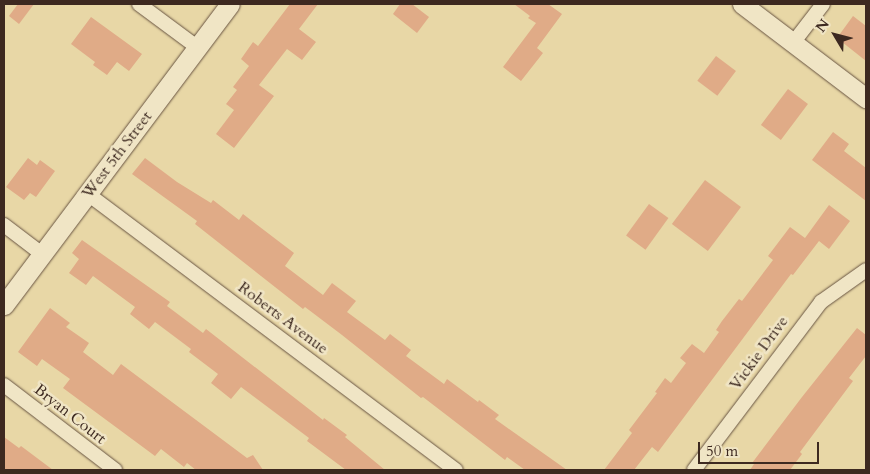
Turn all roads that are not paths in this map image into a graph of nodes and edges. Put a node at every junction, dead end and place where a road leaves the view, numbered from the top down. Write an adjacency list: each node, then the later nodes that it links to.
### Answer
1 (139, 4): 6 (street)
2 (230, 4): 6 (street, West 5th Street)
3 (742, 4): 5 (street)
4 (822, 4): 5 (street)
5 (793, 43): 7 (street)
6 (197, 48): 8 (street, West 5th Street)
7 (866, 98)
8 (88, 194): 10 (street, West 5th Street); 15 (street, Roberts Avenue)
9 (4, 225): 10 (street)
10 (42, 254): 12 (street, West 5th Street)
11 (866, 270): 16 (street, Vickie Drive)
12 (4, 305)
13 (4, 385): 14 (street, Bryan Court)
14 (115, 470)
15 (456, 470)
16 (694, 470)

